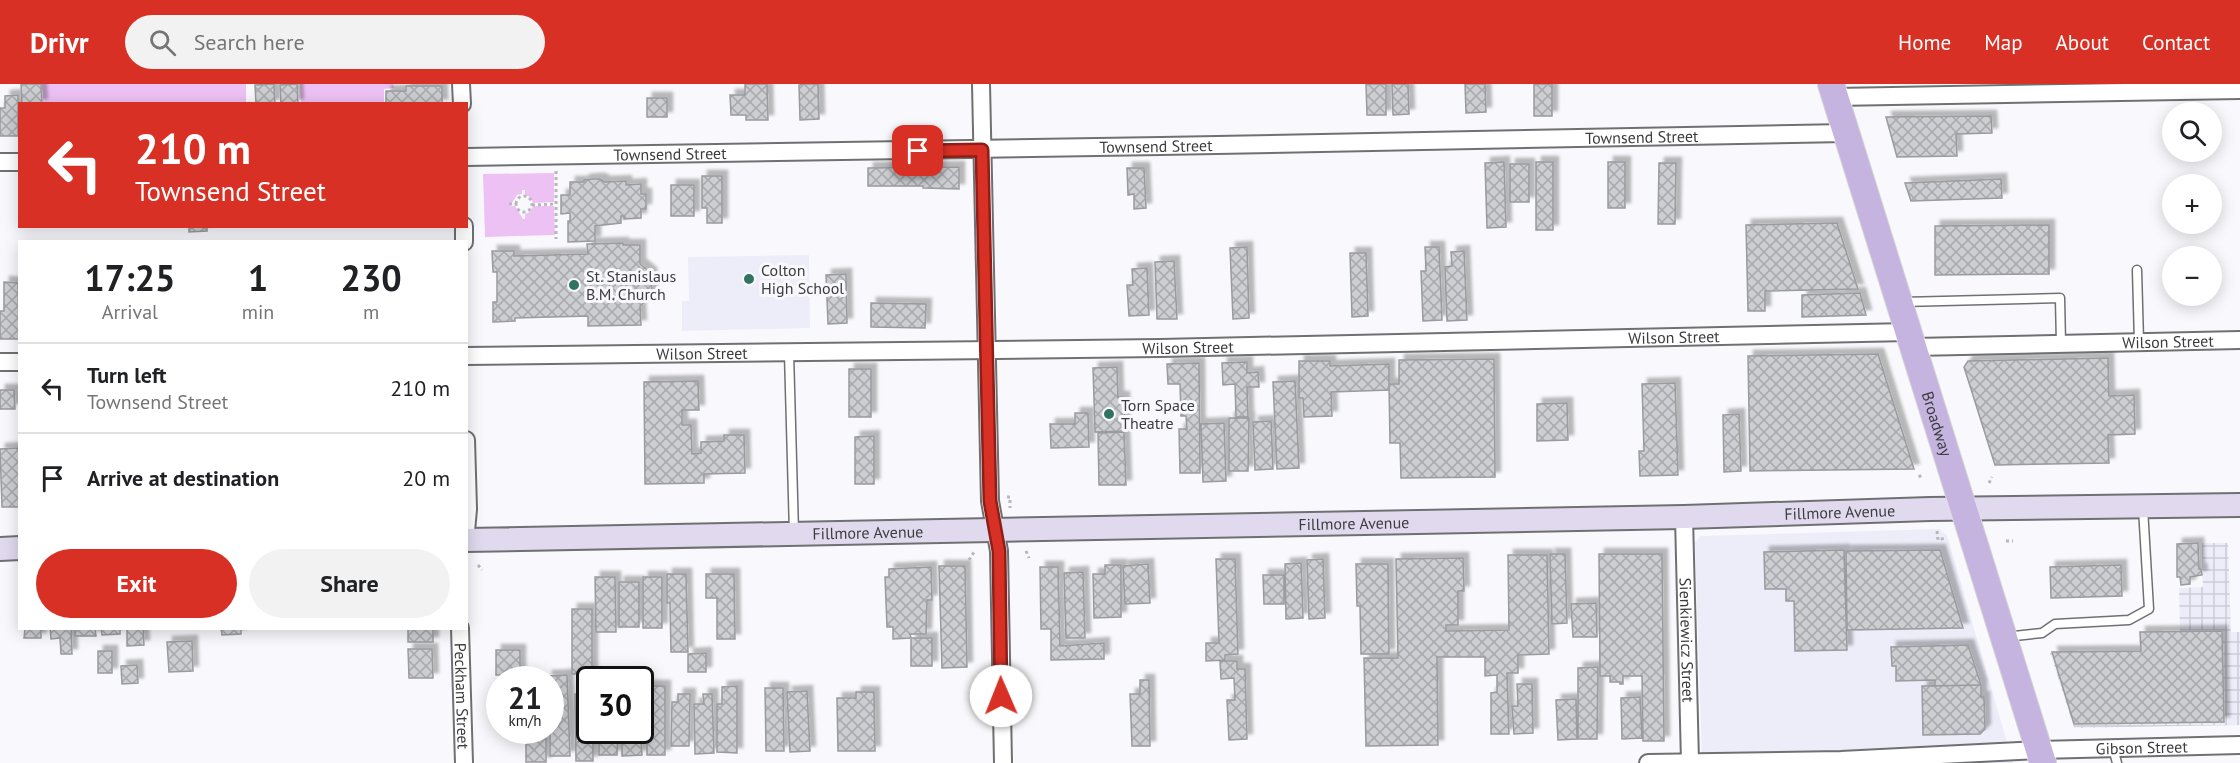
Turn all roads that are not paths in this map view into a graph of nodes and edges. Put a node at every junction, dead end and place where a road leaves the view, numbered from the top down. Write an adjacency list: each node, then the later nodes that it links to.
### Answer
1 (462, 84): 5 (street)
2 (981, 84): 7 (street)
3 (2240, 90): 4 (street)
4 (1833, 91): 6 (main road, Broadway)
5 (462, 102)
6 (1846, 133): 7 (street, Townsend Street); 12 (main road, Broadway)
7 (982, 150): 8 (street, Townsend Street); 17 (street)
8 (468, 157)
9 (0, 162): 10 (street)
10 (18, 162)
11 (2137, 270): 15 (lane)
12 (1900, 302): 13 (main road, Broadway); 16 (lane)
13 (1911, 340): 16 (street, Wilson Street); 17 (street, Wilson Street); 24 (main road, Broadway)
14 (2240, 340): 15 (street, Wilson Street)
15 (2139, 342): 16 (street, Wilson Street)
16 (2061, 344)
17 (986, 350): 18 (street, Wilson Street); 26 (street)
18 (789, 353): 19 (street, Wilson Street); 27 (lane)
19 (468, 356)
20 (0, 362): 21 (street)
21 (18, 362)
22 (2240, 505): 23 (street, Fillmore Avenue)
23 (2143, 507): 24 (street, Fillmore Avenue); 32 (lane)
24 (1963, 508): 25 (street, Fillmore Avenue); 32 (main road, Broadway)
25 (1684, 517): 26 (street, Fillmore Avenue); 36 (street, Sienkiewicz Street)
26 (995, 530): 27 (street, Fillmore Avenue); 38 (street)
27 (794, 534): 28 (street, Fillmore Avenue)
28 (468, 540)
29 (18, 548): 30 (street)
30 (0, 549)
31 (460, 630): 37 (street, Peckham Street)
32 (2004, 638): 35 (main road, Broadway)
33 (2240, 745): 34 (street, Gibson Street)
34 (2115, 755): 35 (street, Gibson Street)
35 (2041, 756): 36 (street, Gibson Street)
36 (1690, 762): 39 (street, Gibson Street)
37 (464, 763)
38 (1003, 763)
39 (1648, 763)

